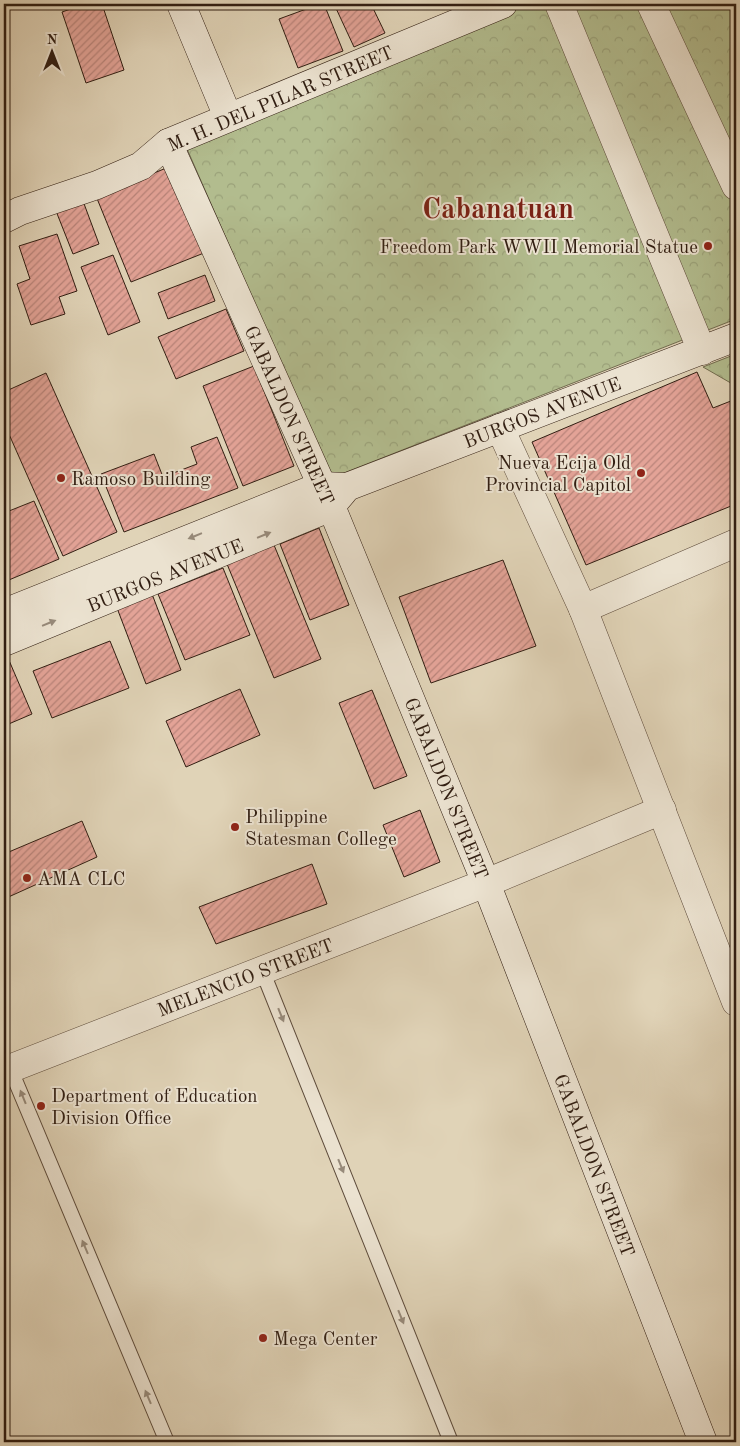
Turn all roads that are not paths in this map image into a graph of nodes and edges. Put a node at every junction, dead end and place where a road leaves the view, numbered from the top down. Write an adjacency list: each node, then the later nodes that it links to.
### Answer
1 (181, 4): 5 (street)
2 (558, 4): 10 (street)
3 (651, 4): 7 (street)
4 (494, 5): 5 (street, M. H. DEL PILAR STREET)
5 (228, 118): 6 (street, M. H. DEL PILAR STREET)
6 (168, 143): 8 (street, M. H. DEL PILAR STREET); 12 (street, GABALDON STREET)
7 (736, 186)
8 (4, 219)
9 (736, 337): 10 (street, BURGOS AVENUE)
10 (702, 351): 11 (street, BURGOS AVENUE)
11 (500, 428): 12 (street, BURGOS AVENUE); 14 (street)
12 (333, 493): 15 (street, BURGOS AVENUE, one-way to 15); 16 (street, BURGOS AVENUE, one-way to 12); 18 (street, GABALDON STREET)
13 (736, 543): 14 (street)
14 (583, 609): 17 (street)
15 (4, 613)
16 (4, 642)
17 (662, 810): 18 (street, MELENCIO STREET); 20 (street)
18 (486, 883): 19 (street, MELENCIO STREET); 24 (street, GABALDON STREET)
19 (262, 970): 21 (street, MELENCIO STREET); 23 (lane, one-way to 23)
20 (736, 1002)
21 (7, 1070): 22 (lane, one-way to 21)
22 (167, 1442)
23 (451, 1442)
24 (703, 1442)

